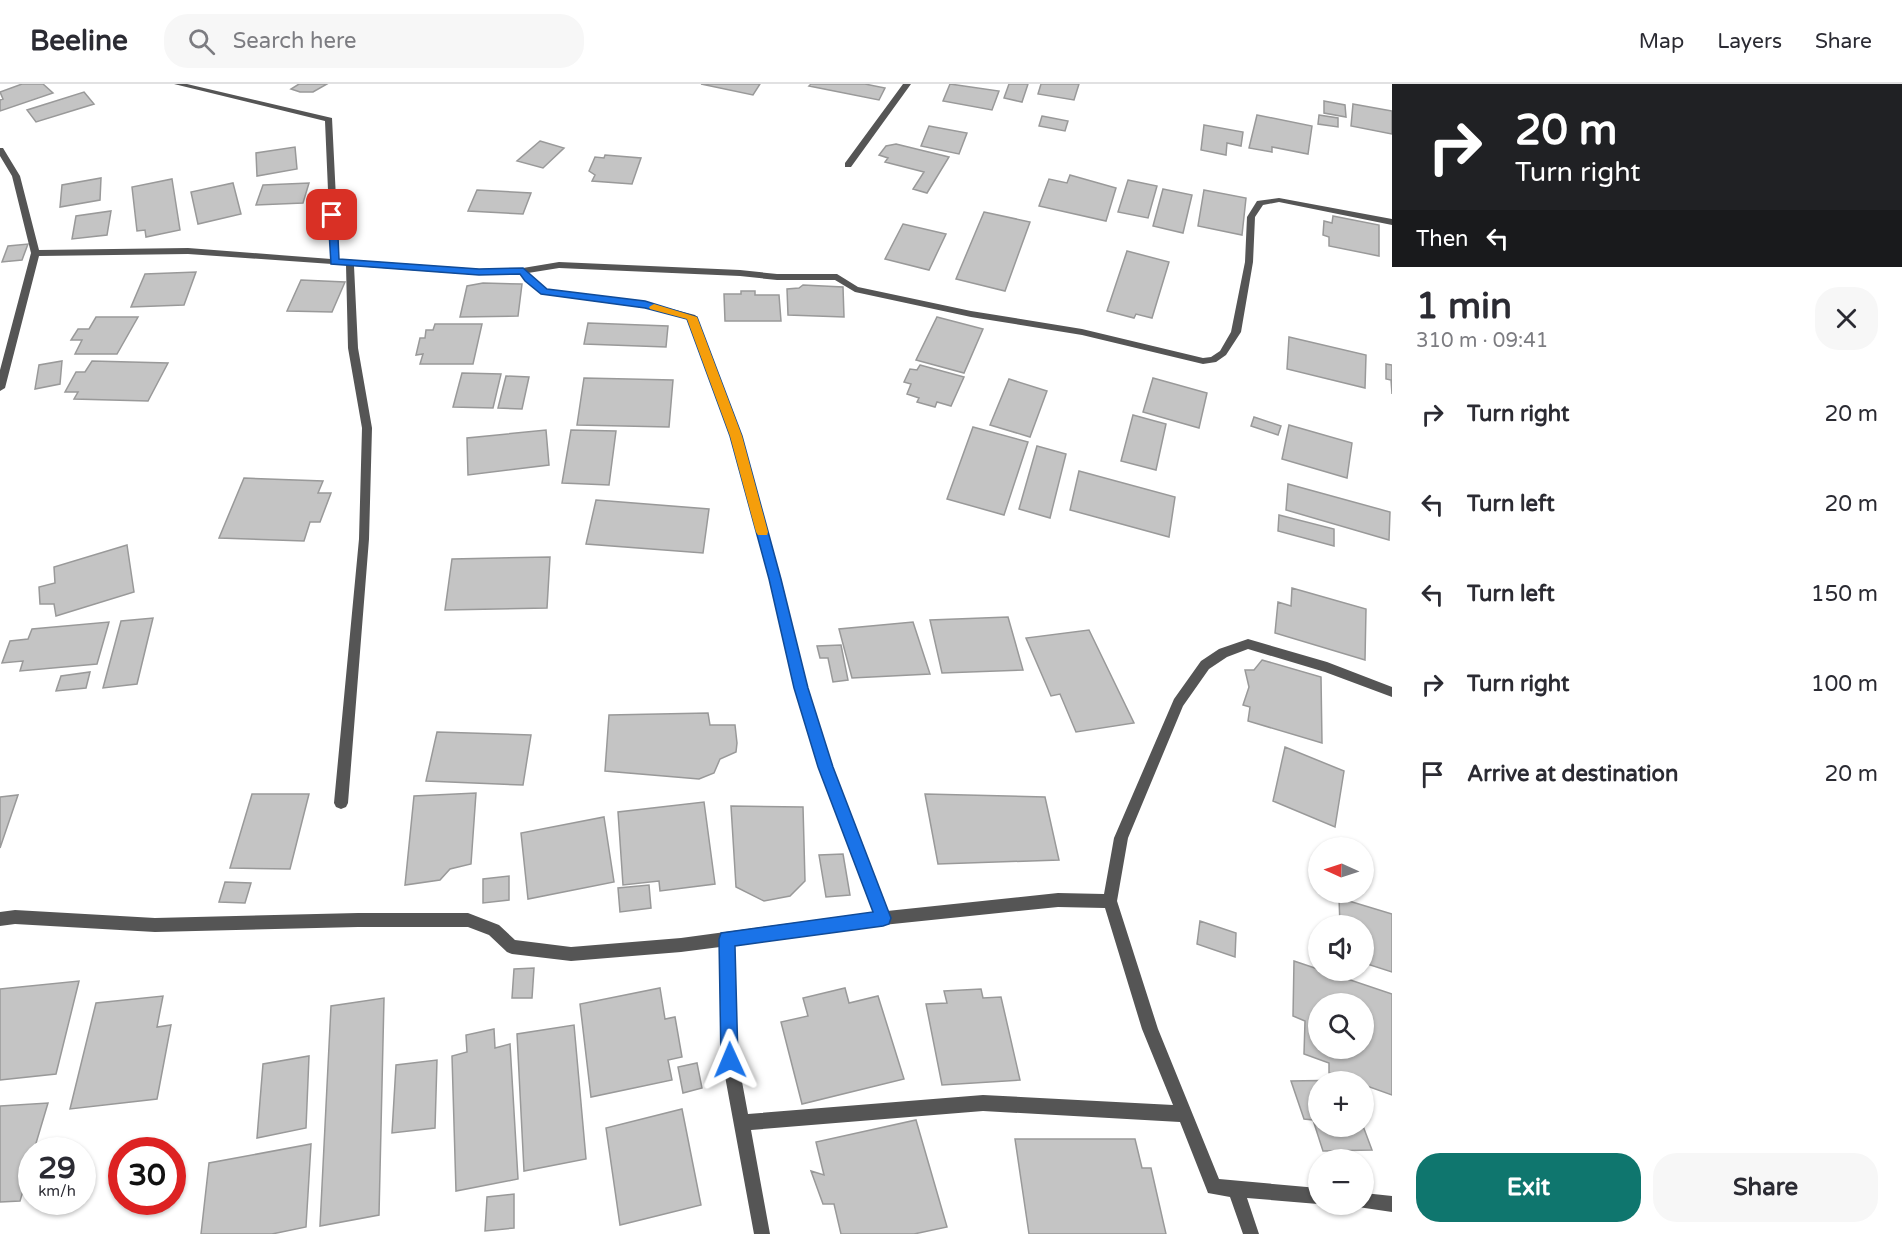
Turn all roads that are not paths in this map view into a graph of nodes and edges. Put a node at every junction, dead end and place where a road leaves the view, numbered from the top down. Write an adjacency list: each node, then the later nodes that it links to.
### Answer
1 (178, 84): 7 (street)
2 (907, 84): 4 (street)
3 (0, 150): 6 (street)
4 (848, 165)
5 (1392, 222): 9 (street)
6 (35, 253): 7 (street); 10 (street)
7 (334, 261): 8 (street)
8 (350, 263): 9 (street); 12 (street)
9 (523, 271): 14 (street)
10 (0, 388)
11 (1392, 692): 13 (street)
12 (341, 803)
13 (1110, 901): 14 (street); 17 (street)
14 (883, 918): 16 (street)
15 (0, 919): 16 (street)
16 (727, 939): 18 (street)
17 (1184, 1114): 18 (street); 19 (street)
18 (741, 1123): 23 (street)
19 (1236, 1189): 20 (street); 24 (street)
20 (1308, 1196)
21 (1374, 1202): 22 (street)
22 (1392, 1204)
23 (762, 1234)
24 (1251, 1234)

